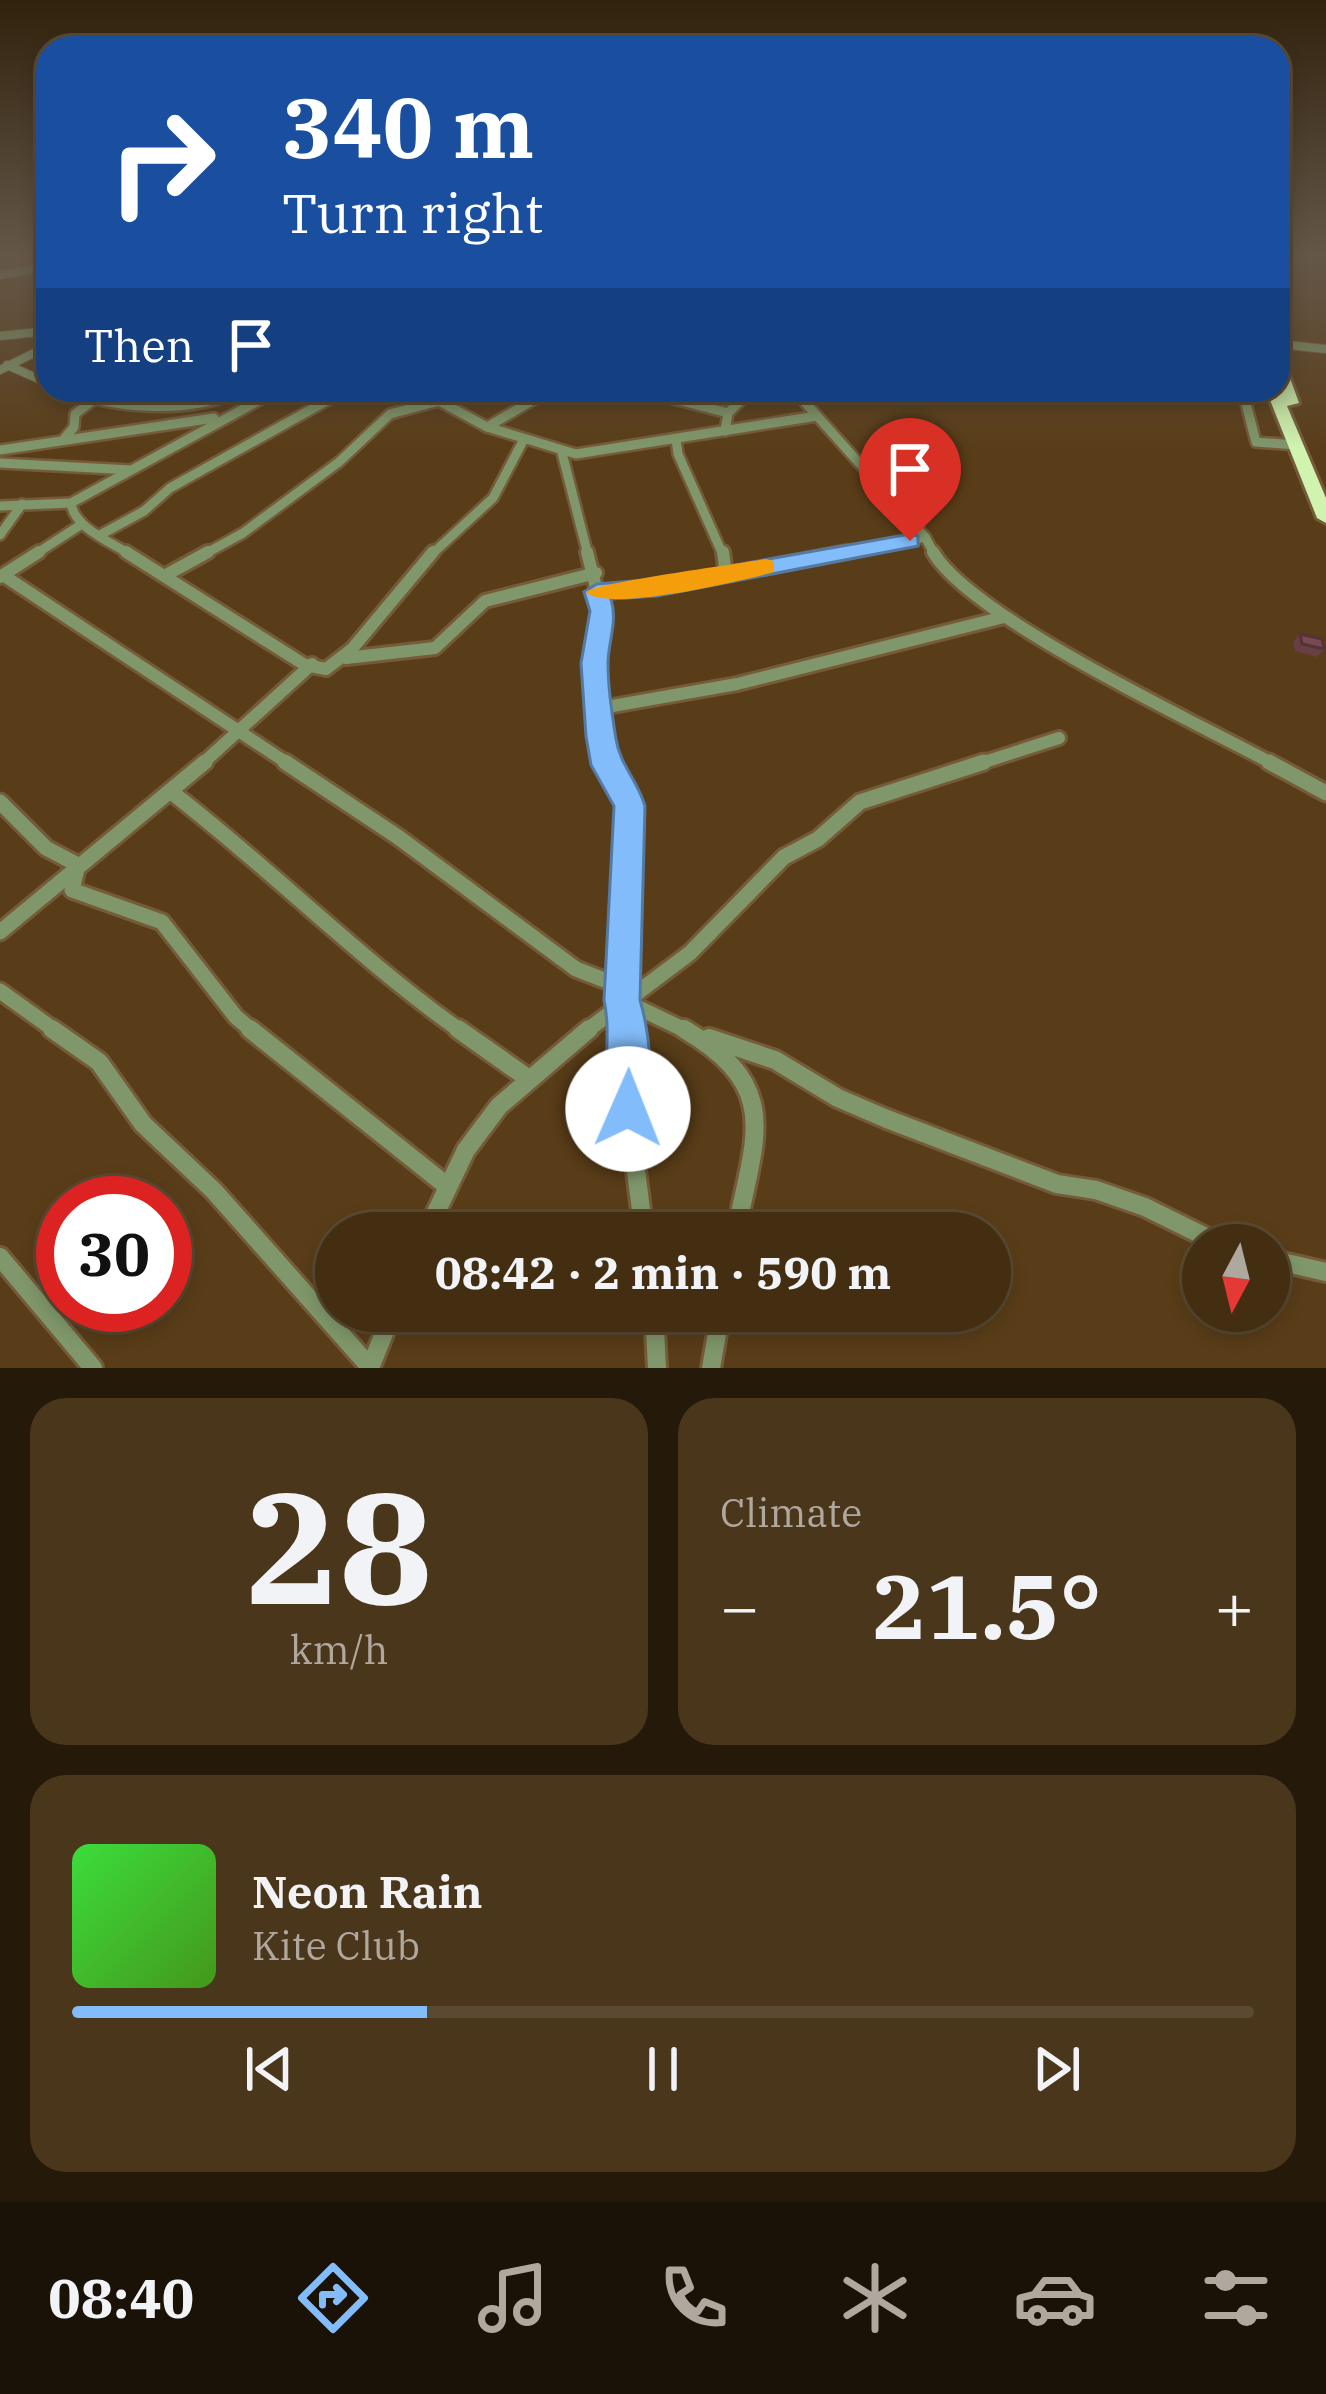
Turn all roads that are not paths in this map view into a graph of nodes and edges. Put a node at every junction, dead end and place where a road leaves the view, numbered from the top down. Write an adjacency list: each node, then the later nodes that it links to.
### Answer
1 (36, 332): 2 (street)
2 (0, 335)
3 (1290, 345): 4 (street)
4 (1326, 349)
5 (36, 351): 6 (street)
6 (3, 366): 7 (street)
7 (36, 378)
8 (1290, 394): 33 (highway)
9 (91, 402): 27 (street)
10 (258, 402): 20 (street)
11 (324, 402): 40 (street)
12 (433, 402): 44 (street)
13 (441, 402): 23 (street)
14 (527, 402): 23 (street)
15 (685, 402): 21 (street)
16 (739, 402): 21 (street)
17 (805, 402): 22 (street)
18 (1246, 402): 28 (street)
19 (1278, 402): 28 (highway)
20 (239, 413): 27 (street); 32 (street)
21 (728, 413): 24 (street)
22 (817, 416): 24 (street); 41 (street)
23 (487, 427): 25 (street)
24 (725, 431): 26 (street)
25 (524, 439): 30 (street); 48 (street)
26 (676, 439): 30 (street); 43 (street)
27 (64, 440): 29 (street)
28 (1297, 445): 37 (highway)
29 (0, 450)
30 (562, 452): 42 (street)
31 (0, 464): 32 (street)
32 (132, 470): 34 (street)
33 (1326, 484)
34 (71, 503): 35 (street); 38 (street)
35 (22, 504): 36 (street); 39 (street)
36 (0, 506)
37 (1326, 518)
38 (82, 524): 40 (street); 45 (street)
39 (0, 535)
40 (100, 535): 44 (street)
41 (925, 537): 43 (street); 47 (street)
42 (596, 573): 46 (street); 48 (street)
43 (727, 574): 46 (street)
44 (166, 575): 48 (street)
45 (2, 576): 50 (street)
46 (597, 592): 49 (street)
47 (1004, 617): 49 (street); 53 (street)
48 (319, 666): 50 (street)
49 (601, 708): 58 (street)
50 (238, 734): 52 (street); 58 (street)
51 (1059, 738): 58 (street)
52 (170, 791): 55 (street); 60 (street)
53 (1326, 793)
54 (0, 802): 55 (street)
55 (78, 865): 56 (street); 61 (street)
56 (0, 932)
57 (0, 991): 73 (street)
58 (623, 994): 59 (street); 60 (street); 63 (street)
59 (709, 1038): 64 (street); 65 (street)
60 (529, 1078): 61 (street)
61 (447, 1186): 62 (street)
62 (435, 1212)
63 (641, 1212)
64 (740, 1212)
65 (1182, 1225)
66 (0, 1257): 72 (street)
67 (1290, 1264): 68 (street)
68 (1326, 1272)
69 (385, 1332): 73 (street)
70 (655, 1332): 74 (street)
71 (718, 1332): 75 (street)
72 (93, 1368)
73 (370, 1368)
74 (657, 1368)
75 (711, 1368)

